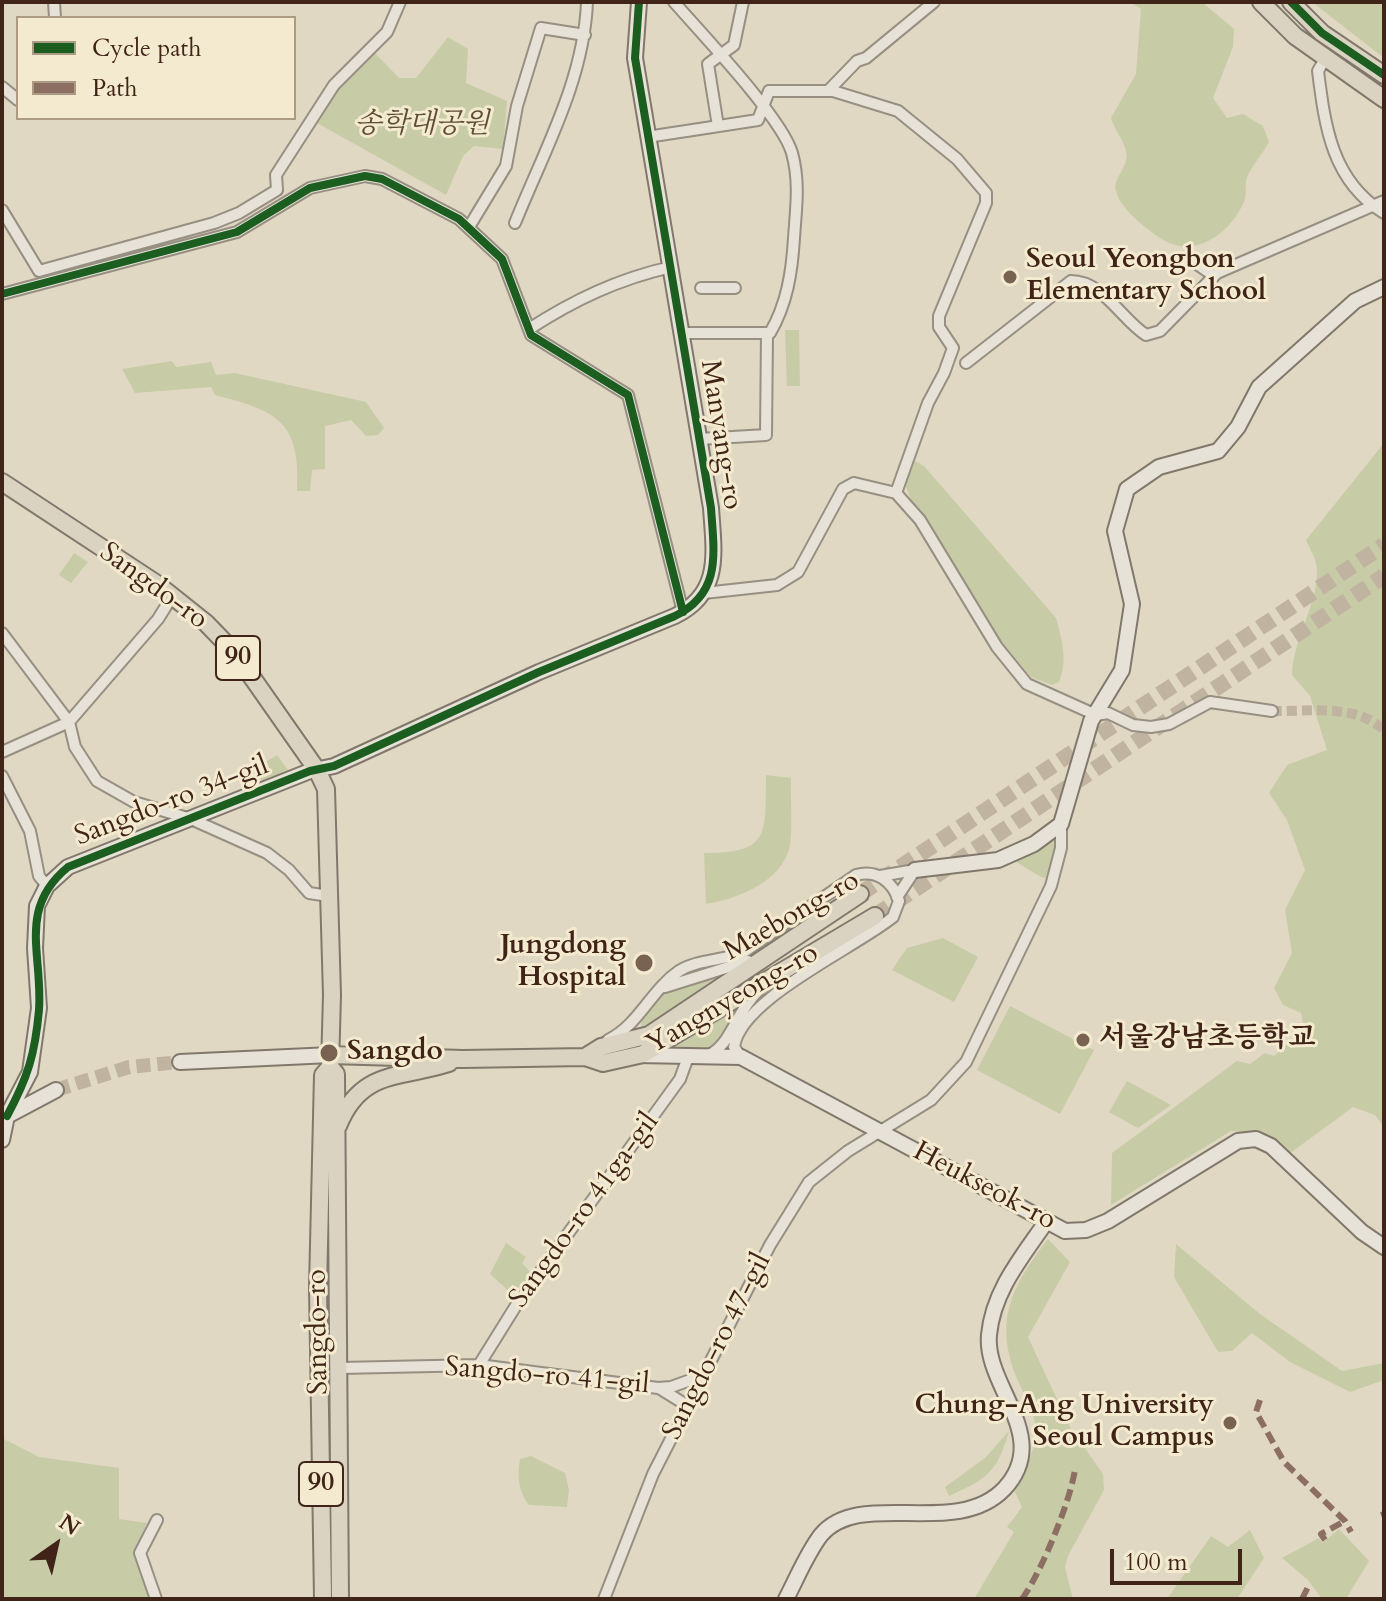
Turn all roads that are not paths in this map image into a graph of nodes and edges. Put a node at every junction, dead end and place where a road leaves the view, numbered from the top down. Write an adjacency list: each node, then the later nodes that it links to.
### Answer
1 (400, 2): 20 (street)
2 (587, 2): 9 (street)
3 (639, 2): 17 (street, Manyang-ro)
4 (674, 2): 10 (street)
5 (743, 2): 10 (street)
6 (934, 2): 13 (street)
7 (1261, 2): 11 (main road)
8 (1291, 2): 12 (main road)
9 (585, 35): 22 (street); 23 (street)
10 (721, 56): 15 (street); 16 (street)
11 (1326, 57): 14 (main road); 19 (street)
12 (1384, 75)
13 (828, 91): 15 (street); 37 (street)
14 (1384, 99)
15 (762, 108): 16 (street); 33 (street)
16 (718, 126): 17 (street)
17 (647, 137): 25 (street, Manyang-ro)
18 (1384, 201): 19 (street)
19 (1373, 206): 21 (street); 26 (street)
20 (2, 210)
21 (1384, 213)
22 (515, 223)
23 (469, 227): 30 (street); 31 (street)
24 (1180, 263): 26 (street)
25 (671, 267): 31 (street); 32 (street, Manyang-ro)
26 (1214, 276): 34 (street)
27 (1384, 287): 43 (street)
28 (701, 288): 29 (street)
29 (735, 288)
30 (2, 294)
31 (529, 329): 40 (street)
32 (682, 333): 33 (street); 35 (street, Manyang-ro)
33 (767, 333): 35 (street)
34 (966, 363)
35 (699, 439): 38 (street, Manyang-ro)
36 (2, 482): 39 (main road, Sangdo-ro / 90)
37 (896, 493): 38 (street); 43 (street)
38 (704, 593): 40 (street)
39 (173, 595): 44 (street); 46 (main road, Sangdo-ro / 90)
40 (683, 612): 46 (street)
41 (2, 633): 44 (street)
42 (1272, 711): 43 (street)
43 (1096, 715): 49 (street)
44 (69, 722): 45 (street); 48 (street)
45 (2, 752)
46 (317, 770): 48 (street, Sangdo-ro 34-gil); 54 (main road, Sangdo-ro / 90)
47 (2, 776): 52 (street)
48 (191, 819): 52 (street, Sangdo-ro 34-gil); 54 (street)
49 (1061, 824): 50 (street); 71 (street, Sangdo-ro 47-gil)
50 (915, 870): 51 (street); 55 (street)
51 (880, 876): 55 (street, Maebong-ro); 59 (street, Maebong-ro)
52 (47, 886): 68 (street)
53 (860, 894): 57 (main road, Yangnyeong-ro)
54 (329, 896): 66 (main road, Sangdo-ro / 90)
55 (897, 897): 60 (street)
56 (875, 916): 58 (main road, Yangnyeong-ro)
57 (785, 942): 59 (street); 61 (main road, Yangnyeong-ro)
58 (767, 982): 60 (street); 62 (main road, Yangnyeong-ro)
59 (655, 992): 61 (street, Maebong-ro)
60 (732, 1046): 64 (street, Heukseok-ro); 71 (street, Heukseok-ro)
61 (601, 1047): 63 (main road, Yangnyeong-ro)
62 (637, 1055): 63 (main road, Yangnyeong-ro); 64 (street, Heukseok-ro)
63 (585, 1057): 65 (main road, Yangnyeong-ro)
64 (688, 1057): 75 (street, Sangdo-ro 41ga-gil)
65 (463, 1059): 66 (main road, Yangnyeong-ro); 70 (main road)
66 (330, 1061): 67 (street, Yangnyeong-ro); 70 (main road, Sangdo-ro / 90); 80 (main road, Sangdo-ro / 90)
67 (180, 1062)
68 (30, 1072): 69 (street); 69 (street)
69 (4, 1116): 72 (street)
70 (336, 1131): 76 (main road, Sangdo-ro / 90)
71 (880, 1131): 73 (street, Heukseok-ro); 77 (street, Sangdo-ro 47-gil)
72 (2, 1140)
73 (1046, 1222): 74 (street, Heukseok-ro); 87 (street)
74 (1384, 1247)
75 (479, 1365): 76 (street, Sangdo-ro 41-gil); 78 (street, Sangdo-ro 41-gil)
76 (340, 1368): 81 (main road, Sangdo-ro / 90)
77 (704, 1375): 78 (street, Sangdo-ro 41-gil); 79 (street, Sangdo-ro 47-gil)
78 (658, 1388): 79 (street)
79 (688, 1406): 86 (street, Sangdo-ro 47-gil)
80 (320, 1407): 81 (main road); 84 (main road, Sangdo-ro / 90)
81 (339, 1407): 85 (main road, Sangdo-ro / 90)
82 (157, 1520): 83 (street)
83 (156, 1599)
84 (323, 1599)
85 (340, 1599)
86 (604, 1599)
87 (786, 1599)

